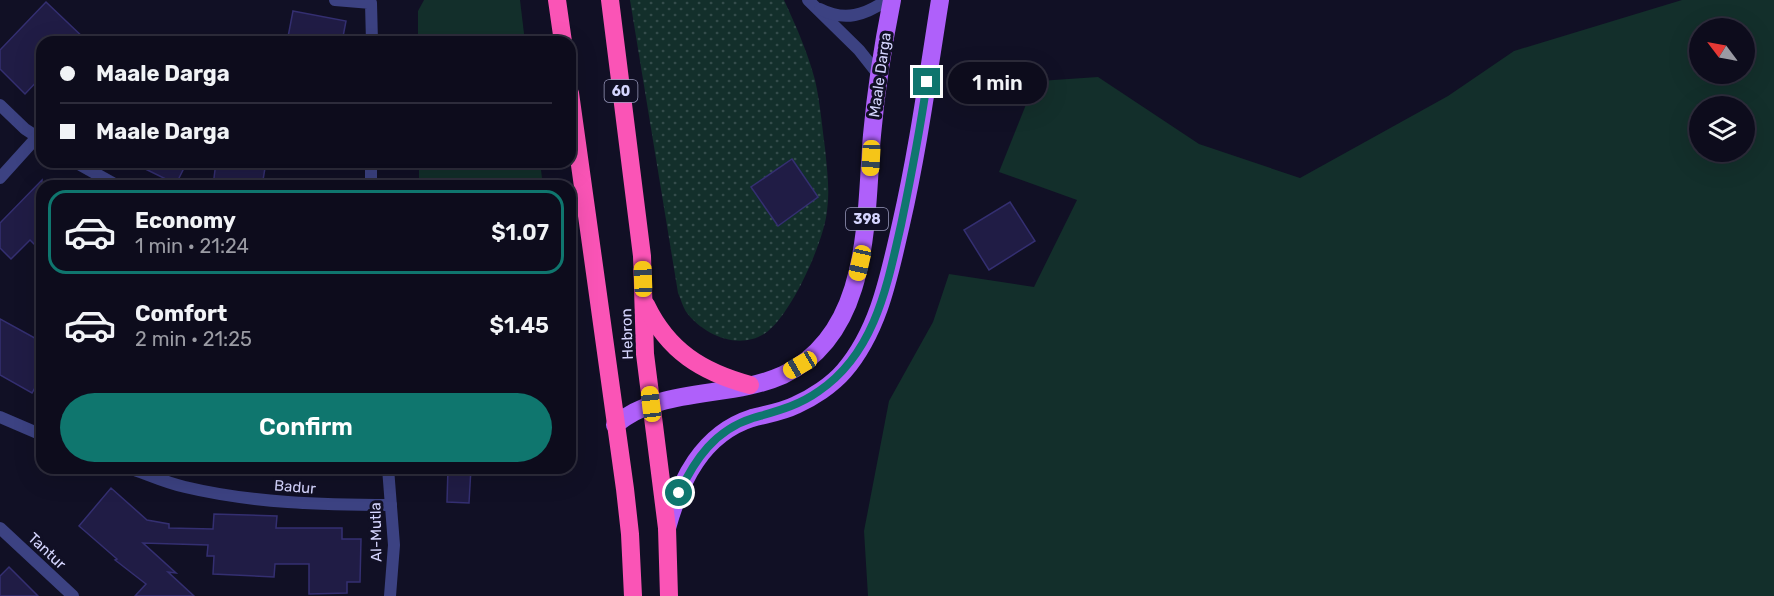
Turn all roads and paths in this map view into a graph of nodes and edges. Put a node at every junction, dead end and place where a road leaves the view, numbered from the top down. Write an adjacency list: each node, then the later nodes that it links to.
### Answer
1 (335, 0): 8 (street)
2 (557, 0): 9 (highway)
3 (610, 0): 18 (highway, Hebron / 60)
4 (887, 0): 7 (street)
5 (892, 0): 10 (main road, Maale Darga / 398)
6 (940, 0): 27 (main road, 398)
7 (811, 3): 10 (street)
8 (372, 36)
9 (562, 36)
10 (879, 74): 19 (main road, Maale Darga / 398)
11 (0, 105): 12 (street)
12 (36, 136)
13 (576, 137): 22 (highway, Hebron)
14 (36, 143): 16 (street)
15 (86, 168): 17 (street)
16 (0, 178)
17 (107, 180)
18 (644, 301): 19 (highway); 20 (highway, Hebron / 60)
19 (750, 385): 20 (main road, Maale Darga / 398)
20 (651, 404): 22 (main road, Maale Darga); 27 (highway, Hebron / 60)
21 (0, 417): 23 (street)
22 (615, 425): 31 (highway, Hebron)
23 (36, 432)
24 (146, 474): 26 (street, Badur)
25 (388, 474): 26 (street, Al-Mutla)
26 (391, 504): 30 (street, Al-Mutla)
27 (667, 528): 32 (highway, Hebron / 60)
28 (1, 531): 29 (street, Tantur)
29 (73, 596)
30 (390, 596)
31 (633, 596)
32 (669, 596)

